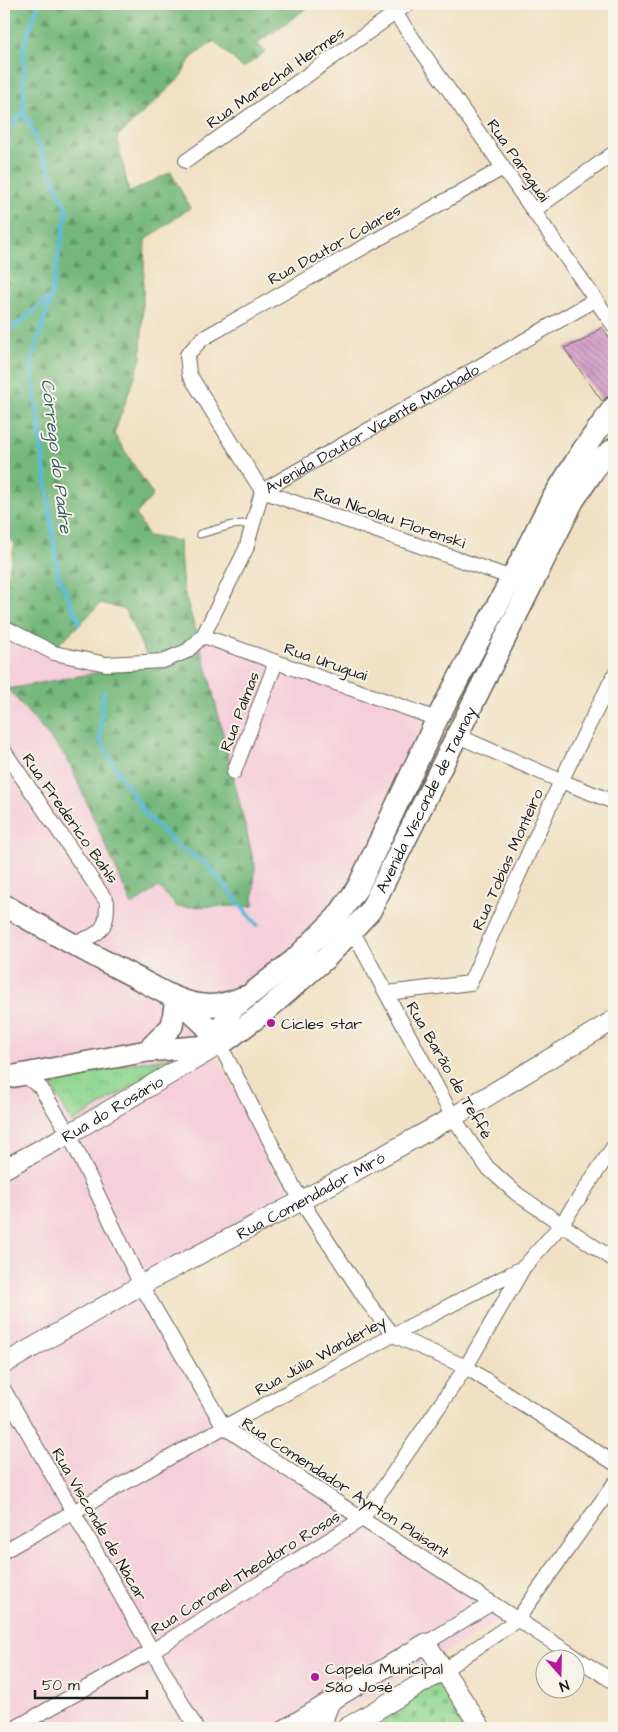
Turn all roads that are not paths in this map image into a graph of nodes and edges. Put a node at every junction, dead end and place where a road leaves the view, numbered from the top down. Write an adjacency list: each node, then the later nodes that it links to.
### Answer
1 (408, 4): 2 (street, Rua Marechal Hermes)
2 (395, 13): 4 (street, Rua Marechal Hermes); 5 (street, Rua Paraguai)
3 (614, 153): 6 (street)
4 (186, 161)
5 (503, 168): 6 (street, Rua Paraguai); 11 (street, Rua Doutor Colares)
6 (533, 211): 7 (street, Rua Paraguai)
7 (595, 300): 8 (street, Rua Paraguai); 11 (street, Avenida Doutor Vicente Machado)
8 (613, 322)
9 (614, 406): 14 (main road, Avenida Visconde de Taunay)
10 (614, 449): 20 (main road, Avenida Visconde de Taunay)
11 (262, 491): 12 (street, Avenida Doutor Vicente Machado); 14 (street, Rua Nicolau Florenski)
12 (253, 523): 13 (lane); 16 (street, Avenida Doutor Vicente Machado)
13 (200, 534)
14 (512, 578): 19 (main road, Avenida Visconde de Taunay)
15 (4, 627): 16 (street, Avenida Doutor Vicente Machado)
16 (203, 636): 17 (street, Rua Uruguai)
17 (276, 662): 19 (street, Rua Uruguai); 23 (street, Rua Palmas)
18 (614, 675): 24 (street, Rua Tobias Monteiro)
19 (437, 719): 30 (main road, Avenida Visconde de Taunay)
20 (458, 736): 24 (street); 27 (main road, Avenida Visconde de Taunay)
21 (4, 745): 22 (street)
22 (7, 756): 28 (street, Rua Frederico Bahls)
23 (234, 772)
24 (561, 781): 25 (street); 29 (street, Rua Tobias Monteiro)
25 (614, 802)
26 (4, 905): 28 (main road)
27 (352, 930): 29 (street, Rua Barão de Teffé); 33 (main road, Avenida Visconde de Taunay)
28 (68, 943): 31 (main road)
29 (387, 993): 36 (street, Rua Barão de Teffé)
30 (247, 996): 31 (main road); 33 (main road)
31 (176, 998): 33 (main road); 34 (main road)
32 (614, 1020): 36 (main road, Rua Comendador Miró)
33 (220, 1045): 34 (main road); 37 (main road, Rua do Rosário); 40 (street)
34 (148, 1051): 35 (main road)
35 (14, 1076): 37 (street, Rua Comendador Ayrton Plaisant)
36 (453, 1117): 40 (main road, Rua Comendador Miró); 41 (street, Rua Barão de Teffé)
37 (69, 1134): 39 (main road, Rua do Rosário); 44 (street, Rua Comendador Ayrton Plaisant)
38 (614, 1146): 41 (street, Rua Coronel Theodoro Rosas)
39 (4, 1169)
40 (301, 1201): 44 (main road, Rua Comendador Miró); 45 (street)
41 (561, 1225): 42 (street, Rua Barão de Teffé); 43 (street, Rua Coronel Theodoro Rosas)
42 (614, 1260)
43 (524, 1267): 45 (street, Rua Júlia Wanderley); 47 (street, Rua Coronel Theodoro Rosas)
44 (141, 1285): 46 (main road, Rua Comendador Miró); 49 (street, Rua Comendador Ayrton Plaisant)
45 (393, 1335): 47 (street); 49 (street, Rua Júlia Wanderley)
46 (4, 1364)
47 (466, 1367): 50 (street); 53 (street, Rua Coronel Theodoro Rosas)
48 (4, 1390): 52 (street, Rua Visconde de Nácar)
49 (224, 1427): 52 (street, Rua Júlia Wanderley); 53 (street, Rua Comendador Ayrton Plaisant)
50 (614, 1463)
51 (614, 1484): 56 (street)
52 (73, 1513): 54 (street, Rua Júlia Wanderley); 58 (street, Rua Visconde de Nácar)
53 (362, 1519): 55 (street, Rua Comendador Ayrton Plaisant); 58 (street, Rua Coronel Theodoro Rosas)
54 (4, 1551)
55 (492, 1603): 56 (street, Rua Comendador Ayrton Plaisant); 57 (street)
56 (516, 1620): 59 (street); 60 (street, Rua Comendador Ayrton Plaisant)
57 (426, 1643): 59 (main road); 61 (main road)
58 (152, 1651): 62 (street, Rua Coronel Theodoro Rosas); 63 (street, Rua Visconde de Nácar)
59 (444, 1670): 66 (main road); 67 (main road)
60 (614, 1682)
61 (330, 1702): 64 (main road); 65 (main road)
62 (15, 1728)
63 (196, 1728)
64 (287, 1728)
65 (324, 1728)
66 (346, 1728)
67 (481, 1728)

